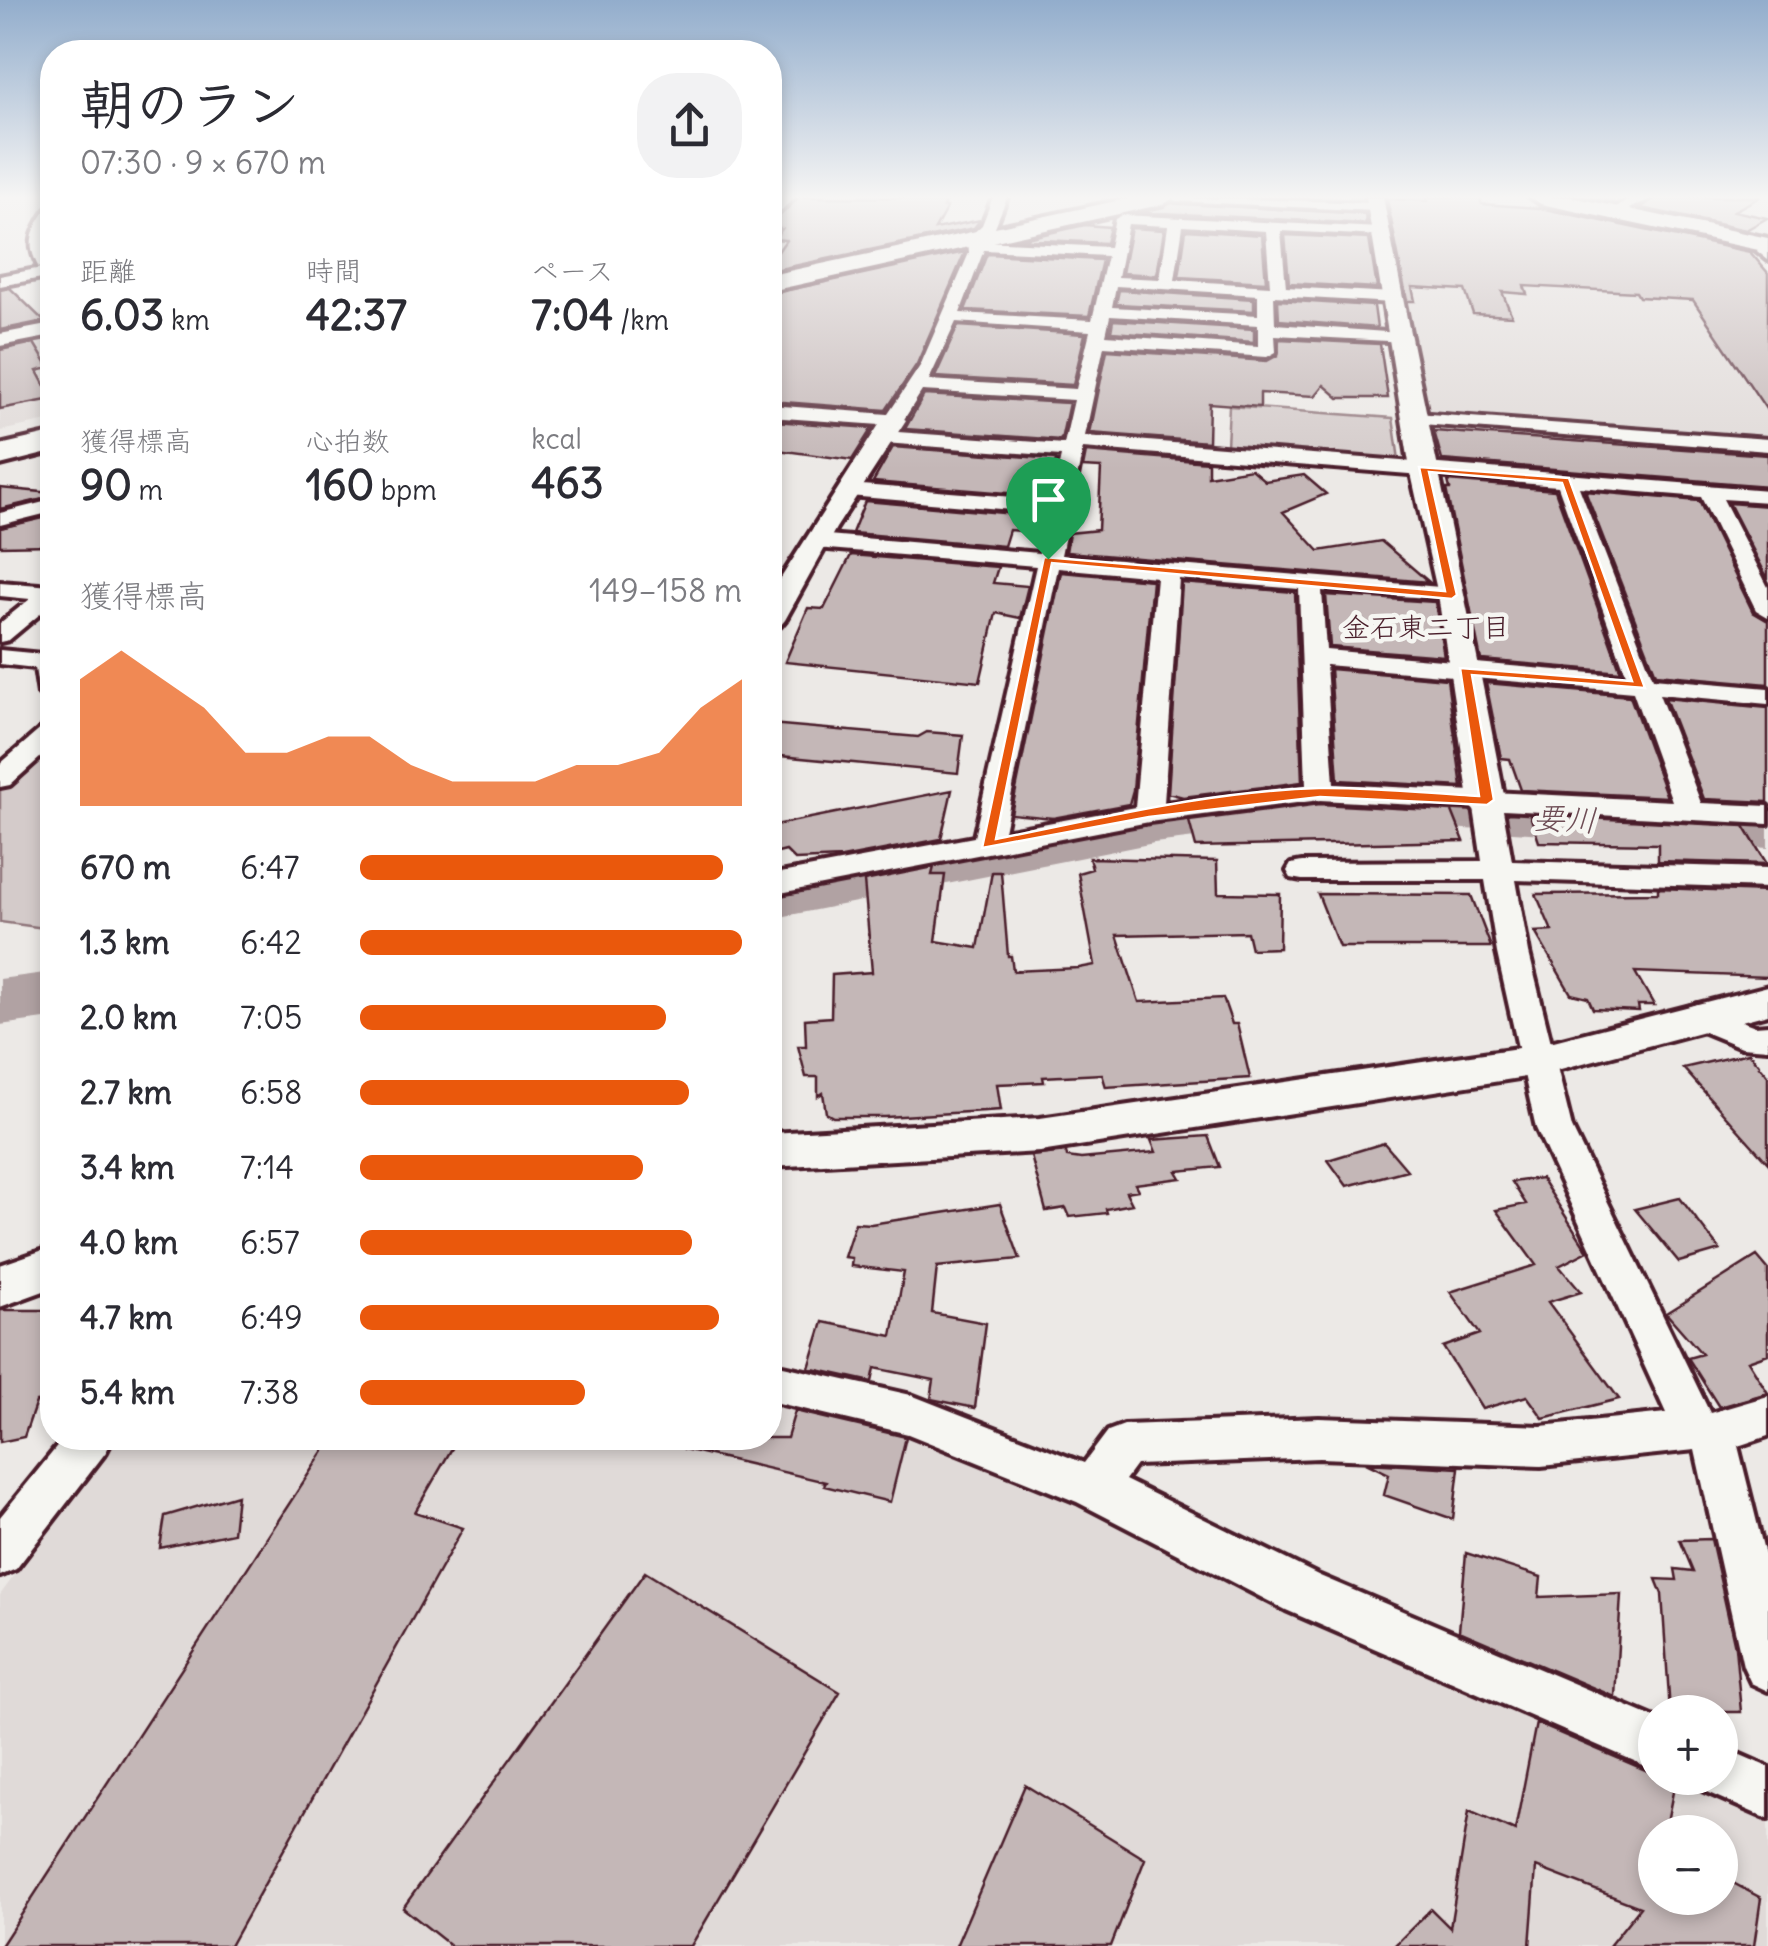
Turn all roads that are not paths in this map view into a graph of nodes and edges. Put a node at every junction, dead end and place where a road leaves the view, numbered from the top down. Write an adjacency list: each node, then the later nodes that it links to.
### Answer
1 (962, 288): 8 (street)
2 (1108, 288): 10 (street)
3 (1224, 288): 6 (street)
4 (1272, 288): 6 (street)
5 (1390, 288): 7 (street)
6 (1272, 291): 7 (street); 9 (street)
7 (1392, 298): 12 (street)
8 (950, 316): 10 (street); 14 (street)
9 (1266, 325): 10 (street); 10 (street); 12 (street)
10 (1099, 326): 15 (street)
11 (40, 332): 13 (street)
12 (1400, 338): 17 (street)
13 (0, 340)
14 (917, 385): 15 (street); 18 (street)
15 (1084, 395): 23 (street)
16 (782, 413): 18 (street)
17 (1416, 419): 21 (street); 25 (street)
18 (889, 428): 23 (street); 27 (street)
19 (40, 433): 20 (main road)
20 (0, 441)
21 (1768, 445)
22 (40, 446): 24 (main road)
23 (1072, 446): 25 (street); 30 (street)
24 (0, 454)
25 (1423, 469): 26 (street); 40 (street)
26 (1566, 480): 28 (street); 48 (street)
27 (849, 490): 30 (street); 33 (street)
28 (1709, 491): 29 (street); 42 (street)
29 (1768, 496)
30 (1058, 507): 34 (street)
31 (40, 509): 32 (street)
32 (0, 519)
33 (816, 541): 34 (street); 39 (street)
34 (1048, 559): 35 (street); 57 (street)
35 (1168, 570): 36 (street); 54 (street)
36 (1310, 583): 40 (street); 44 (street)
37 (0, 589): 38 (street)
38 (40, 593)
39 (782, 595)
40 (1452, 595): 47 (street)
41 (40, 603): 43 (street)
42 (1768, 610)
43 (0, 635)
44 (1314, 656): 47 (street); 52 (street)
45 (0, 657): 46 (street)
46 (40, 660)
47 (1464, 670): 48 (street); 53 (street)
48 (1640, 686): 49 (street); 55 (street)
49 (1768, 696)
50 (40, 744): 51 (street)
51 (0, 779)
52 (1320, 792): 53 (street); 54 (street)
53 (1488, 808): 55 (street); 58 (street)
54 (1149, 813): 57 (street)
55 (1690, 813): 56 (street)
56 (1768, 815)
57 (987, 845): 61 (street)
58 (1498, 870): 59 (street); 60 (street); 65 (street)
59 (1302, 871)
60 (1768, 878)
61 (782, 883)
62 (1768, 1000): 63 (street)
63 (1697, 1016): 64 (street); 65 (street)
64 (1768, 1036)
65 (1538, 1060): 66 (street); 71 (street)
66 (782, 1149)
67 (40, 1272): 68 (street)
68 (0, 1286)
69 (782, 1385): 73 (street)
70 (1768, 1416): 71 (street)
71 (1704, 1432): 73 (street); 75 (street)
72 (82, 1450): 74 (street)
73 (1093, 1487): 76 (street)
74 (0, 1554)
75 (1768, 1666)
76 (1638, 1737)
77 (1738, 1780): 78 (street)
78 (1768, 1793)

